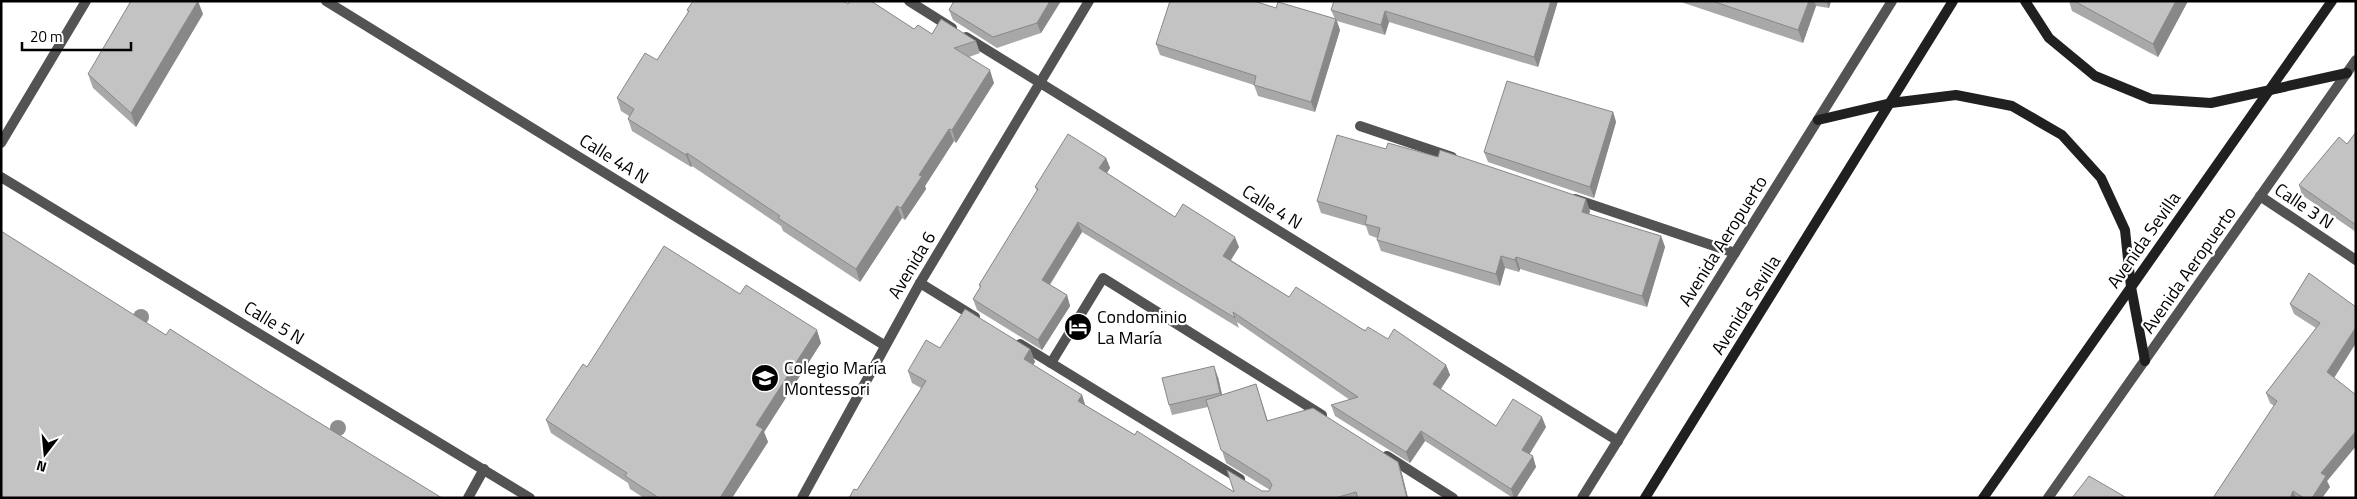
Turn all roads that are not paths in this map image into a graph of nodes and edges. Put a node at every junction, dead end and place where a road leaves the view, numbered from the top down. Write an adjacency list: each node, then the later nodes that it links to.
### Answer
1 (86, 1): 16 (street)
2 (326, 1): 27 (street, Calle 4A N)
3 (908, 1): 11 (street, Calle 4 N)
4 (1090, 1): 11 (street, Avenida 6)
5 (1892, 1): 14 (street, Avenida Aeropuerto)
6 (1953, 1): 13 (main road, Avenida Sevilla)
7 (2025, 1): 12 (main road)
8 (2332, 1): 12 (main road, Avenida Sevilla)
9 (2356, 60): 10 (street, Avenida Aeropuerto)
10 (2347, 73): 12 (main road); 20 (street, Avenida Aeropuerto)
11 (1040, 83): 23 (street, Avenida 6); 31 (street, Calle 4 N)
12 (2270, 89): 24 (main road, Avenida Sevilla)
13 (1891, 103): 14 (main road); 24 (main road); 40 (main road, Avenida Sevilla)
14 (1818, 120): 21 (street, Avenida Aeropuerto)
15 (1360, 126): 17 (street)
16 (1, 143)
17 (1463, 161)
18 (1, 177): 33 (street, Calle 5 N)
19 (1566, 196): 21 (street)
20 (2260, 196): 22 (street, Calle 3 N); 28 (street, Avenida Aeropuerto)
21 (1735, 253): 31 (street, Avenida Aeropuerto)
22 (2356, 260)
23 (920, 283): 25 (street); 27 (street, Avenida 6)
24 (2131, 287): 28 (main road); 41 (main road, Avenida Sevilla)
25 (987, 324)
26 (1011, 339): 29 (street)
27 (884, 345): 37 (street, Avenida 6)
28 (2145, 361): 42 (street, Avenida Aeropuerto)
29 (1051, 363): 30 (street); 34 (street)
30 (1328, 419)
31 (1618, 441): 39 (street, Avenida Aeropuerto)
32 (1378, 451): 38 (street)
33 (484, 469): 35 (street); 36 (street, Calle 5 N)
34 (1245, 482)
35 (468, 498)
36 (530, 498)
37 (802, 498)
38 (1453, 498)
39 (1582, 498)
40 (1645, 498)
41 (1983, 498)
42 (2048, 498)

